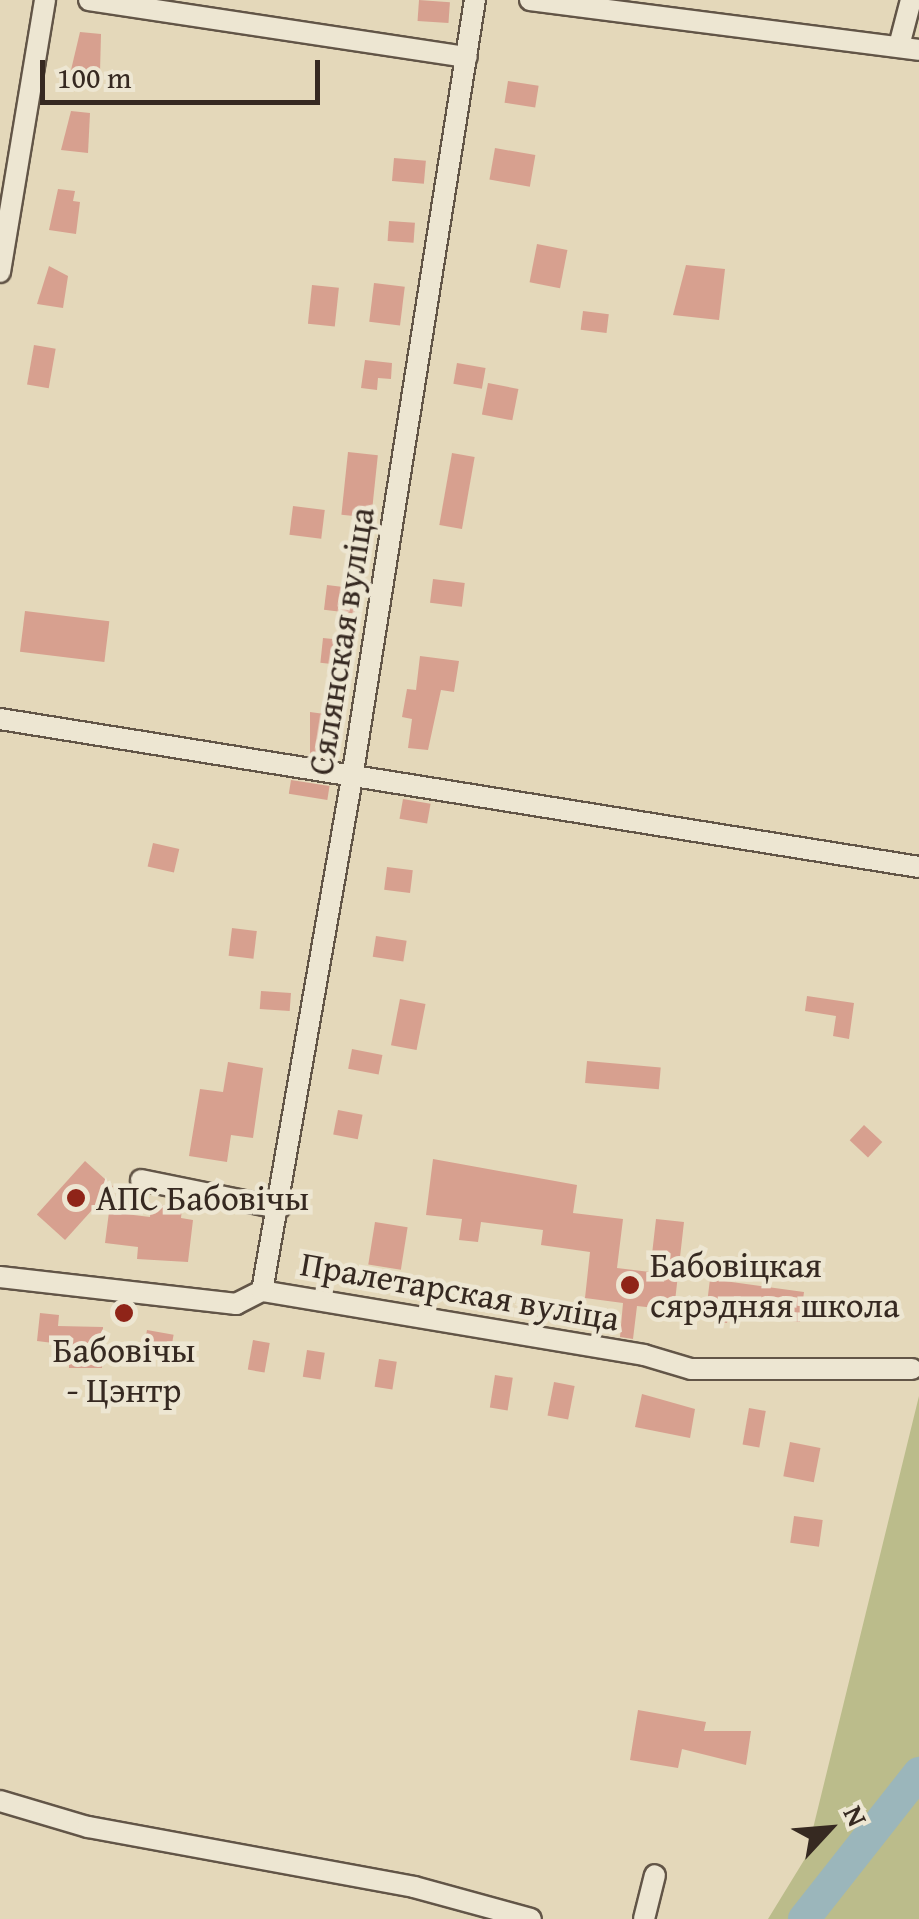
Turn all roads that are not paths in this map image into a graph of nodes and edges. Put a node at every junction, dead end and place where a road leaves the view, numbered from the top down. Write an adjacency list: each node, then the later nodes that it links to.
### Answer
1 (45, 0): 8 (street)
2 (89, 0): 7 (street)
3 (475, 0): 7 (street, Сялянская вуліца)
4 (530, 0): 6 (street)
5 (911, 0): 6 (street)
6 (909, 48)
7 (466, 57): 10 (street, Сялянская вуліца)
8 (0, 272)
9 (0, 720): 10 (street)
10 (352, 778): 11 (street); 13 (street, Сялянская вуліца)
11 (919, 867)
12 (140, 1180): 13 (street)
13 (279, 1208): 15 (street, Сялянская вуліца)
14 (0, 1279): 15 (street, Пралетарская вуліца)
15 (262, 1290): 16 (street, Пралетарская вуліца)
16 (912, 1369)
17 (0, 1801): 19 (street)
18 (655, 1875): 20 (street)
19 (531, 1919)
20 (644, 1919)

